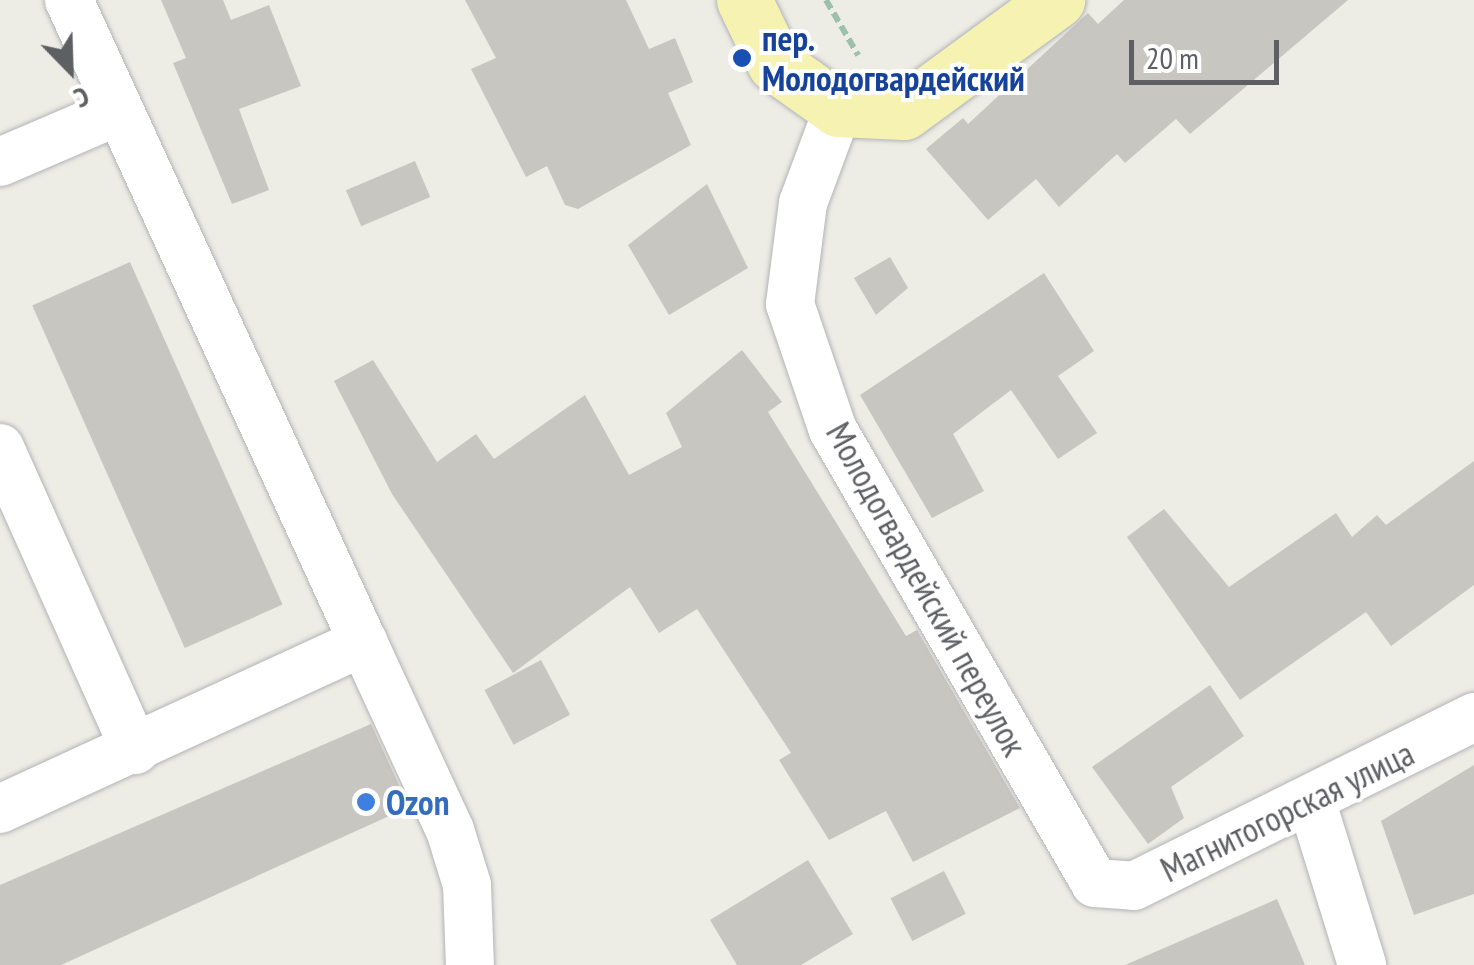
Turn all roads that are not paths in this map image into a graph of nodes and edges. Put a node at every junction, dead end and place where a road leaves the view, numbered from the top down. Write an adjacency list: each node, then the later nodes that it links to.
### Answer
1 (69, 0): 5 (street)
2 (744, 0): 4 (main road)
3 (1057, 0): 4 (main road)
4 (838, 109): 13 (street, Молодогвардейский переулок)
5 (119, 111): 6 (street); 8 (street)
6 (0, 162)
7 (0, 448): 10 (street)
8 (362, 642): 10 (street); 14 (street)
9 (1474, 718): 11 (street, Магнитогорская улица)
10 (135, 750): 12 (street)
11 (1312, 803): 13 (street, Магнитогорская улица); 15 (street)
12 (0, 809)
13 (1095, 884)
14 (470, 965)
15 (1362, 965)

